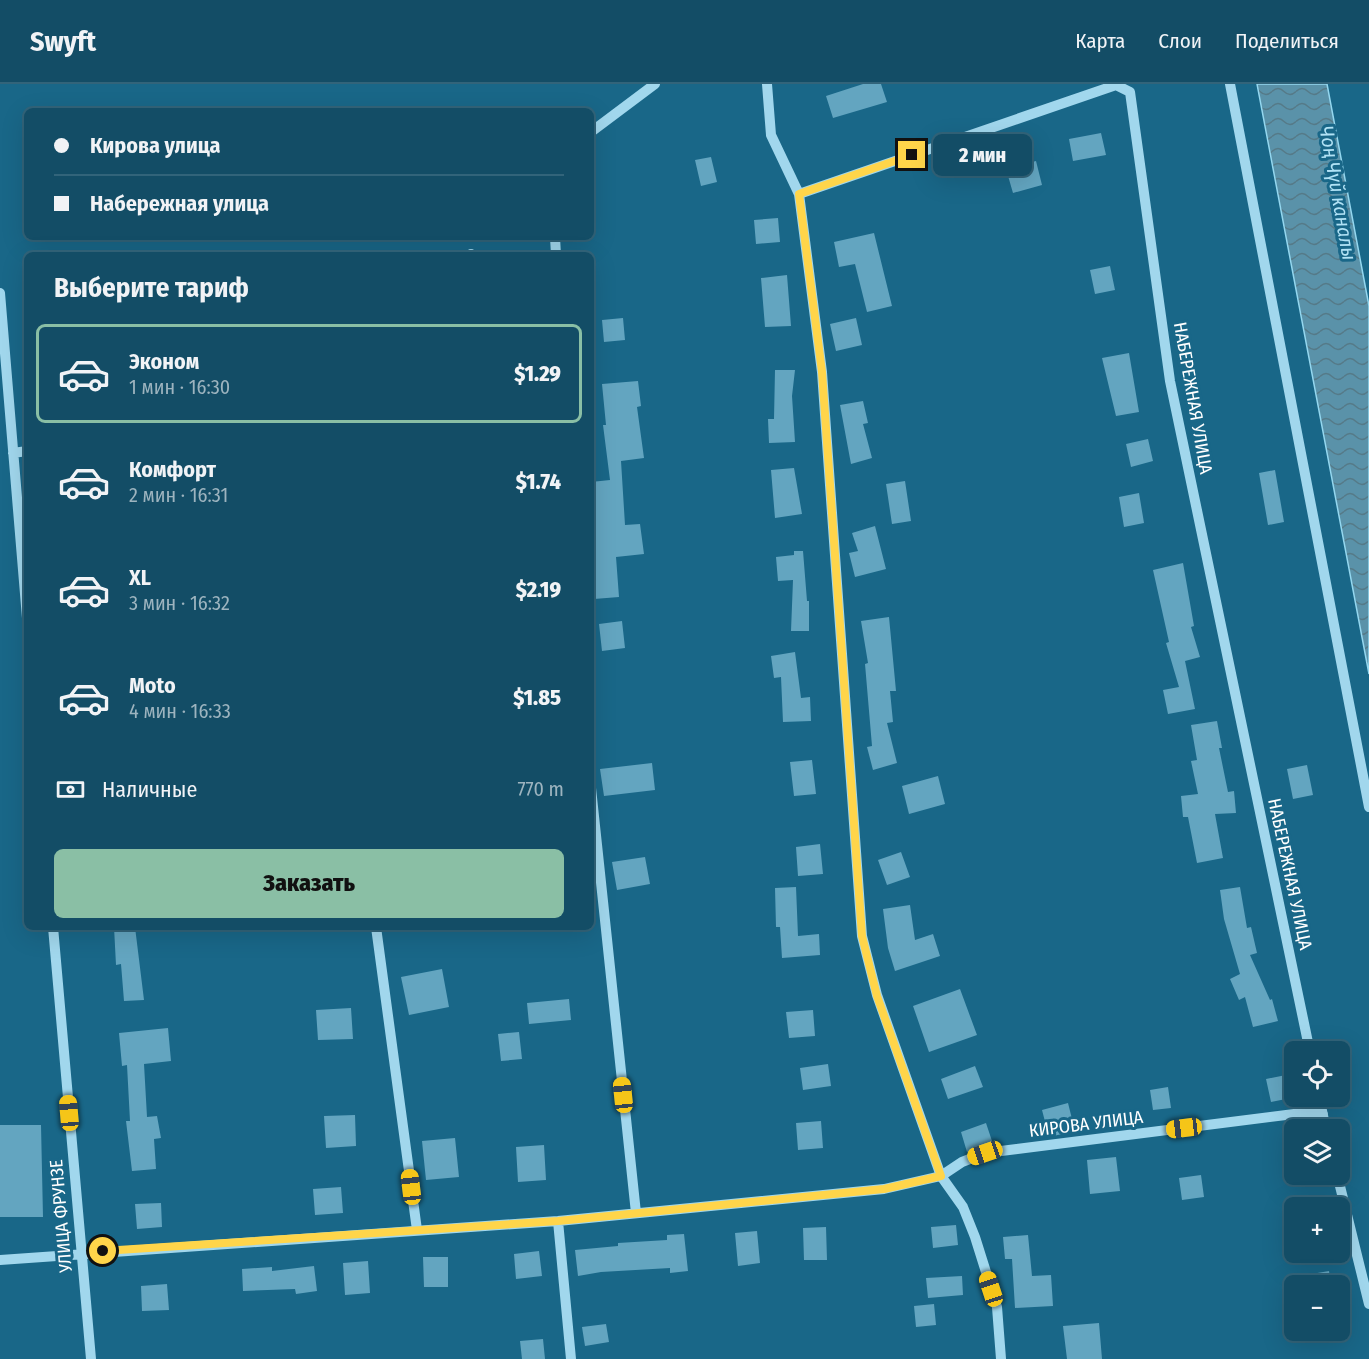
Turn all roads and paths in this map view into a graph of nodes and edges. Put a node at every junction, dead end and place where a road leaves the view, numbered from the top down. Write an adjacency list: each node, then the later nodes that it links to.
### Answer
1 (655, 84): 4 (street)
2 (767, 84): 5 (street)
3 (1230, 84): 10 (street)
4 (594, 130)
5 (799, 194): 14 (street, НАБЕРЕЖНАЯ УЛИЦА); 18 (street)
6 (0, 293): 8 (street)
7 (24, 451): 8 (street)
8 (13, 453): 9 (street)
9 (24, 581)
10 (1369, 807)
11 (594, 816): 20 (street)
12 (53, 930): 23 (street, УЛИЦА ФРУНЗЕ)
13 (376, 930): 22 (street)
14 (1308, 1041)
15 (1321, 1107): 16 (street)
16 (1323, 1114): 17 (street); 18 (street, КИРОВА УЛИЦА)
17 (1324, 1119)
18 (941, 1176): 20 (street, КИРОВА УЛИЦА); 28 (street)
19 (1340, 1185): 25 (street)
20 (636, 1214): 21 (street, КИРОВА УЛИЦА)
21 (558, 1221): 22 (street, КИРОВА УЛИЦА); 27 (street)
22 (417, 1230): 23 (street, КИРОВА УЛИЦА)
23 (80, 1252): 24 (street, КИРОВА УЛИЦА); 26 (street, УЛИЦА ФРУНЗЕ)
24 (0, 1260)
25 (1369, 1304)
26 (90, 1359)
27 (571, 1359)
28 (1001, 1359)

